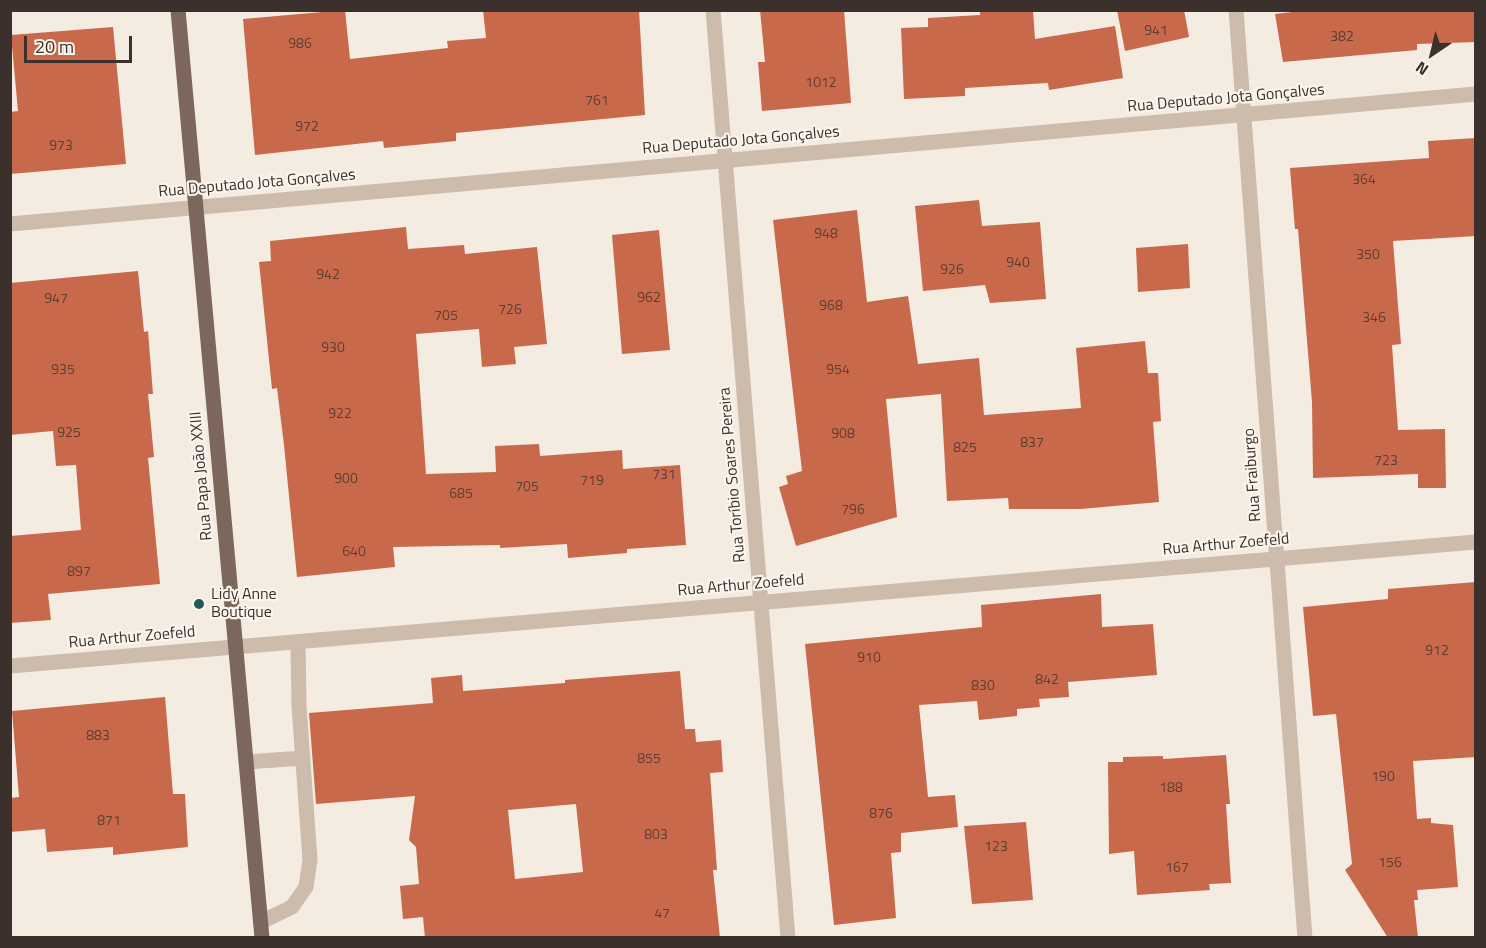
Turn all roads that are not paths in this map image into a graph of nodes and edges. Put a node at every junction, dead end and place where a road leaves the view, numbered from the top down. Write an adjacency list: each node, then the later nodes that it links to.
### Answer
1 (178, 10): 7 (main road, Rua Papa João XXIII)
2 (713, 10): 6 (street, Rua Toríbio Soares Pereira)
3 (1236, 10): 5 (street, Rua Fraiburgo)
4 (1476, 94): 5 (street, Rua Deputado Jota Gonçalves)
5 (1244, 115): 6 (street, Rua Deputado Jota Gonçalves); 10 (street, Rua Fraiburgo)
6 (725, 161): 7 (street, Rua Deputado Jota Gonçalves); 11 (street, Rua Toríbio Soares Pereira)
7 (196, 207): 8 (street, Rua Deputado Jota Gonçalves); 13 (main road, Rua Papa João XXIII)
8 (10, 224)
9 (1476, 542): 10 (street, Rua Arthur Zoefeld)
10 (1277, 559): 11 (street, Rua Arthur Zoefeld); 20 (street, Rua Fraiburgo)
11 (761, 603): 12 (street, Rua Arthur Zoefeld); 19 (street, Rua Toríbio Soares Pereira)
12 (298, 642): 13 (street, Rua Arthur Zoefeld); 15 (street)
13 (236, 647): 14 (street, Rua Arthur Zoefeld); 16 (main road, Rua Papa João XXIII)
14 (10, 666)
15 (303, 758): 16 (street); 17 (street)
16 (246, 762): 17 (main road, Rua Papa João XXIII)
17 (261, 922): 18 (main road, Rua Papa João XXIII)
18 (262, 938)
19 (788, 938)
20 (1305, 938)

